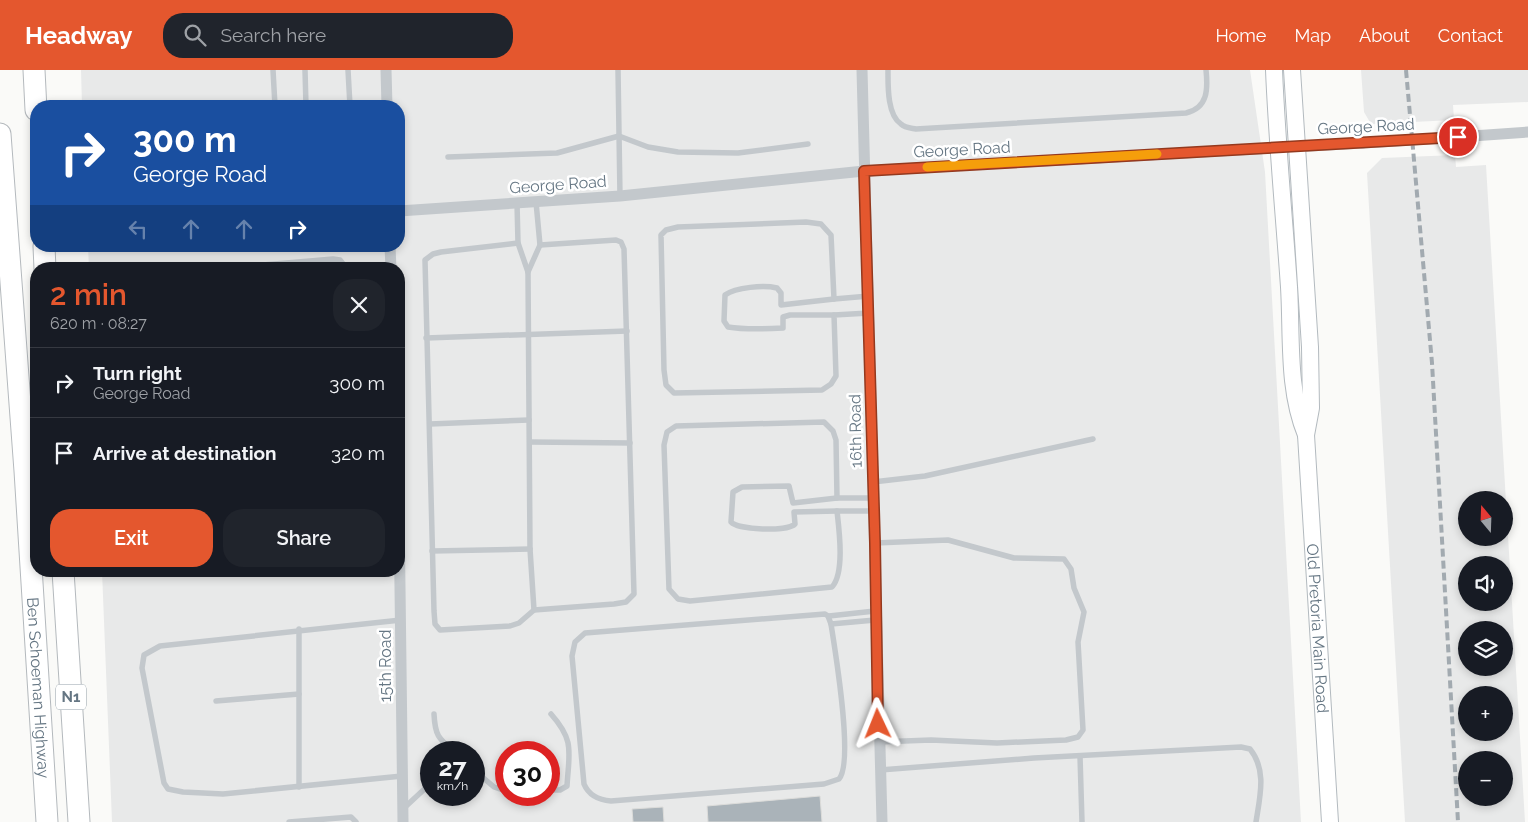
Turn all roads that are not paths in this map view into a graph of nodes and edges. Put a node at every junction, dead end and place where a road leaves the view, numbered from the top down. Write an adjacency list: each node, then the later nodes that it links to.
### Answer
1 (34, 70): 12 (highway)
2 (273, 70): 13 (lane)
3 (304, 70): 14 (lane)
4 (348, 70): 15 (lane)
5 (386, 70): 16 (street)
6 (618, 70): 19 (lane)
7 (862, 70): 24 (street, 16th Road)
8 (888, 70): 9 (lane)
9 (1206, 70)
10 (1274, 70): 22 (main road, Old Pretoria Main Road)
11 (1292, 70): 21 (main road, Old Pretoria Main Road)
12 (36, 100)
13 (275, 100)
14 (306, 100)
15 (350, 100)
16 (387, 100)
17 (1528, 132): 21 (street, George Road, bridge)
18 (0, 134): 58 (highway, Ben Schoeman Highway / N1)
19 (619, 136): 20 (lane); 23 (lane); 25 (lane)
20 (808, 144)
21 (1296, 146): 22 (street, George Road); 45 (main road, Old Pretoria Main Road)
22 (1277, 148): 24 (street, George Road); 45 (main road, Old Pretoria Main Road)
23 (448, 157)
24 (864, 171): 25 (street, George Road); 34 (street, 16th Road)
25 (620, 196): 26 (street, George Road)
26 (536, 202): 27 (street, George Road); 30 (lane)
27 (517, 204): 28 (street, George Road); 29 (lane)
28 (405, 211)
29 (518, 243): 33 (lane); 42 (lane)
30 (540, 246): 33 (lane); 40 (lane)
31 (298, 262): 32 (lane)
32 (342, 262)
33 (528, 272): 41 (lane)
34 (869, 296): 35 (lane); 37 (street, 16th Road)
35 (834, 299): 36 (lane); 38 (lane)
36 (781, 305): 39 (lane); 39 (lane)
37 (869, 313): 38 (lane); 49 (street, 16th Road)
38 (834, 315): 39 (lane)
39 (783, 317)
40 (627, 331): 41 (lane); 48 (lane)
41 (527, 336): 42 (lane); 43 (lane)
42 (426, 338): 44 (lane)
43 (529, 420): 44 (lane); 47 (lane)
44 (430, 424): 59 (lane)
45 (1306, 435): 93 (main road, Old Pretoria Main Road)
46 (1093, 439): 49 (lane)
47 (530, 442): 48 (lane); 57 (lane)
48 (630, 444): 63 (lane)
49 (873, 482): 51 (street, 16th Road)
50 (837, 498): 51 (lane); 52 (lane); 53 (lane)
51 (874, 498): 54 (street, 16th Road)
52 (793, 503): 55 (lane); 55 (lane)
53 (837, 511): 54 (lane); 55 (lane)
54 (874, 511): 56 (street, 16th Road)
55 (794, 512)
56 (875, 543): 64 (street, 16th Road); 74 (lane)
57 (530, 549): 59 (lane); 63 (lane)
58 (30, 551)
59 (432, 551): 63 (lane)
60 (32, 577): 85 (highway, Ben Schoeman Highway / N1)
61 (64, 577): 86 (highway, Ben Schoeman Highway / N1)
62 (400, 577): 66 (street, 15th Road)
63 (534, 610)
64 (875, 615): 65 (lane); 67 (lane); 74 (street, 16th Road)
65 (829, 616): 67 (lane); 67 (lane)
66 (401, 620): 68 (lane); 77 (street, 15th Road)
67 (830, 624)
68 (299, 629): 69 (lane); 79 (lane)
69 (299, 694): 70 (lane); 79 (lane)
70 (216, 701)
71 (434, 714): 73 (lane)
72 (551, 714): 81 (lane)
73 (444, 741)
74 (878, 742): 76 (street, 16th Road)
75 (1080, 756): 76 (lane); 91 (lane); 92 (lane)
76 (880, 770): 90 (street, 16th Road)
77 (402, 776): 79 (lane); 83 (street, 15th Road)
78 (485, 779): 80 (lane)
79 (299, 787)
80 (495, 787)
81 (560, 790)
82 (420, 793): 83 (lane)
83 (402, 810): 89 (street, 15th Road)
84 (320, 821): 87 (lane); 88 (lane)
85 (47, 822)
86 (79, 822)
87 (289, 822)
88 (356, 822)
89 (403, 822)
90 (882, 822)
91 (1082, 822)
92 (1256, 822)
93 (1330, 822)

